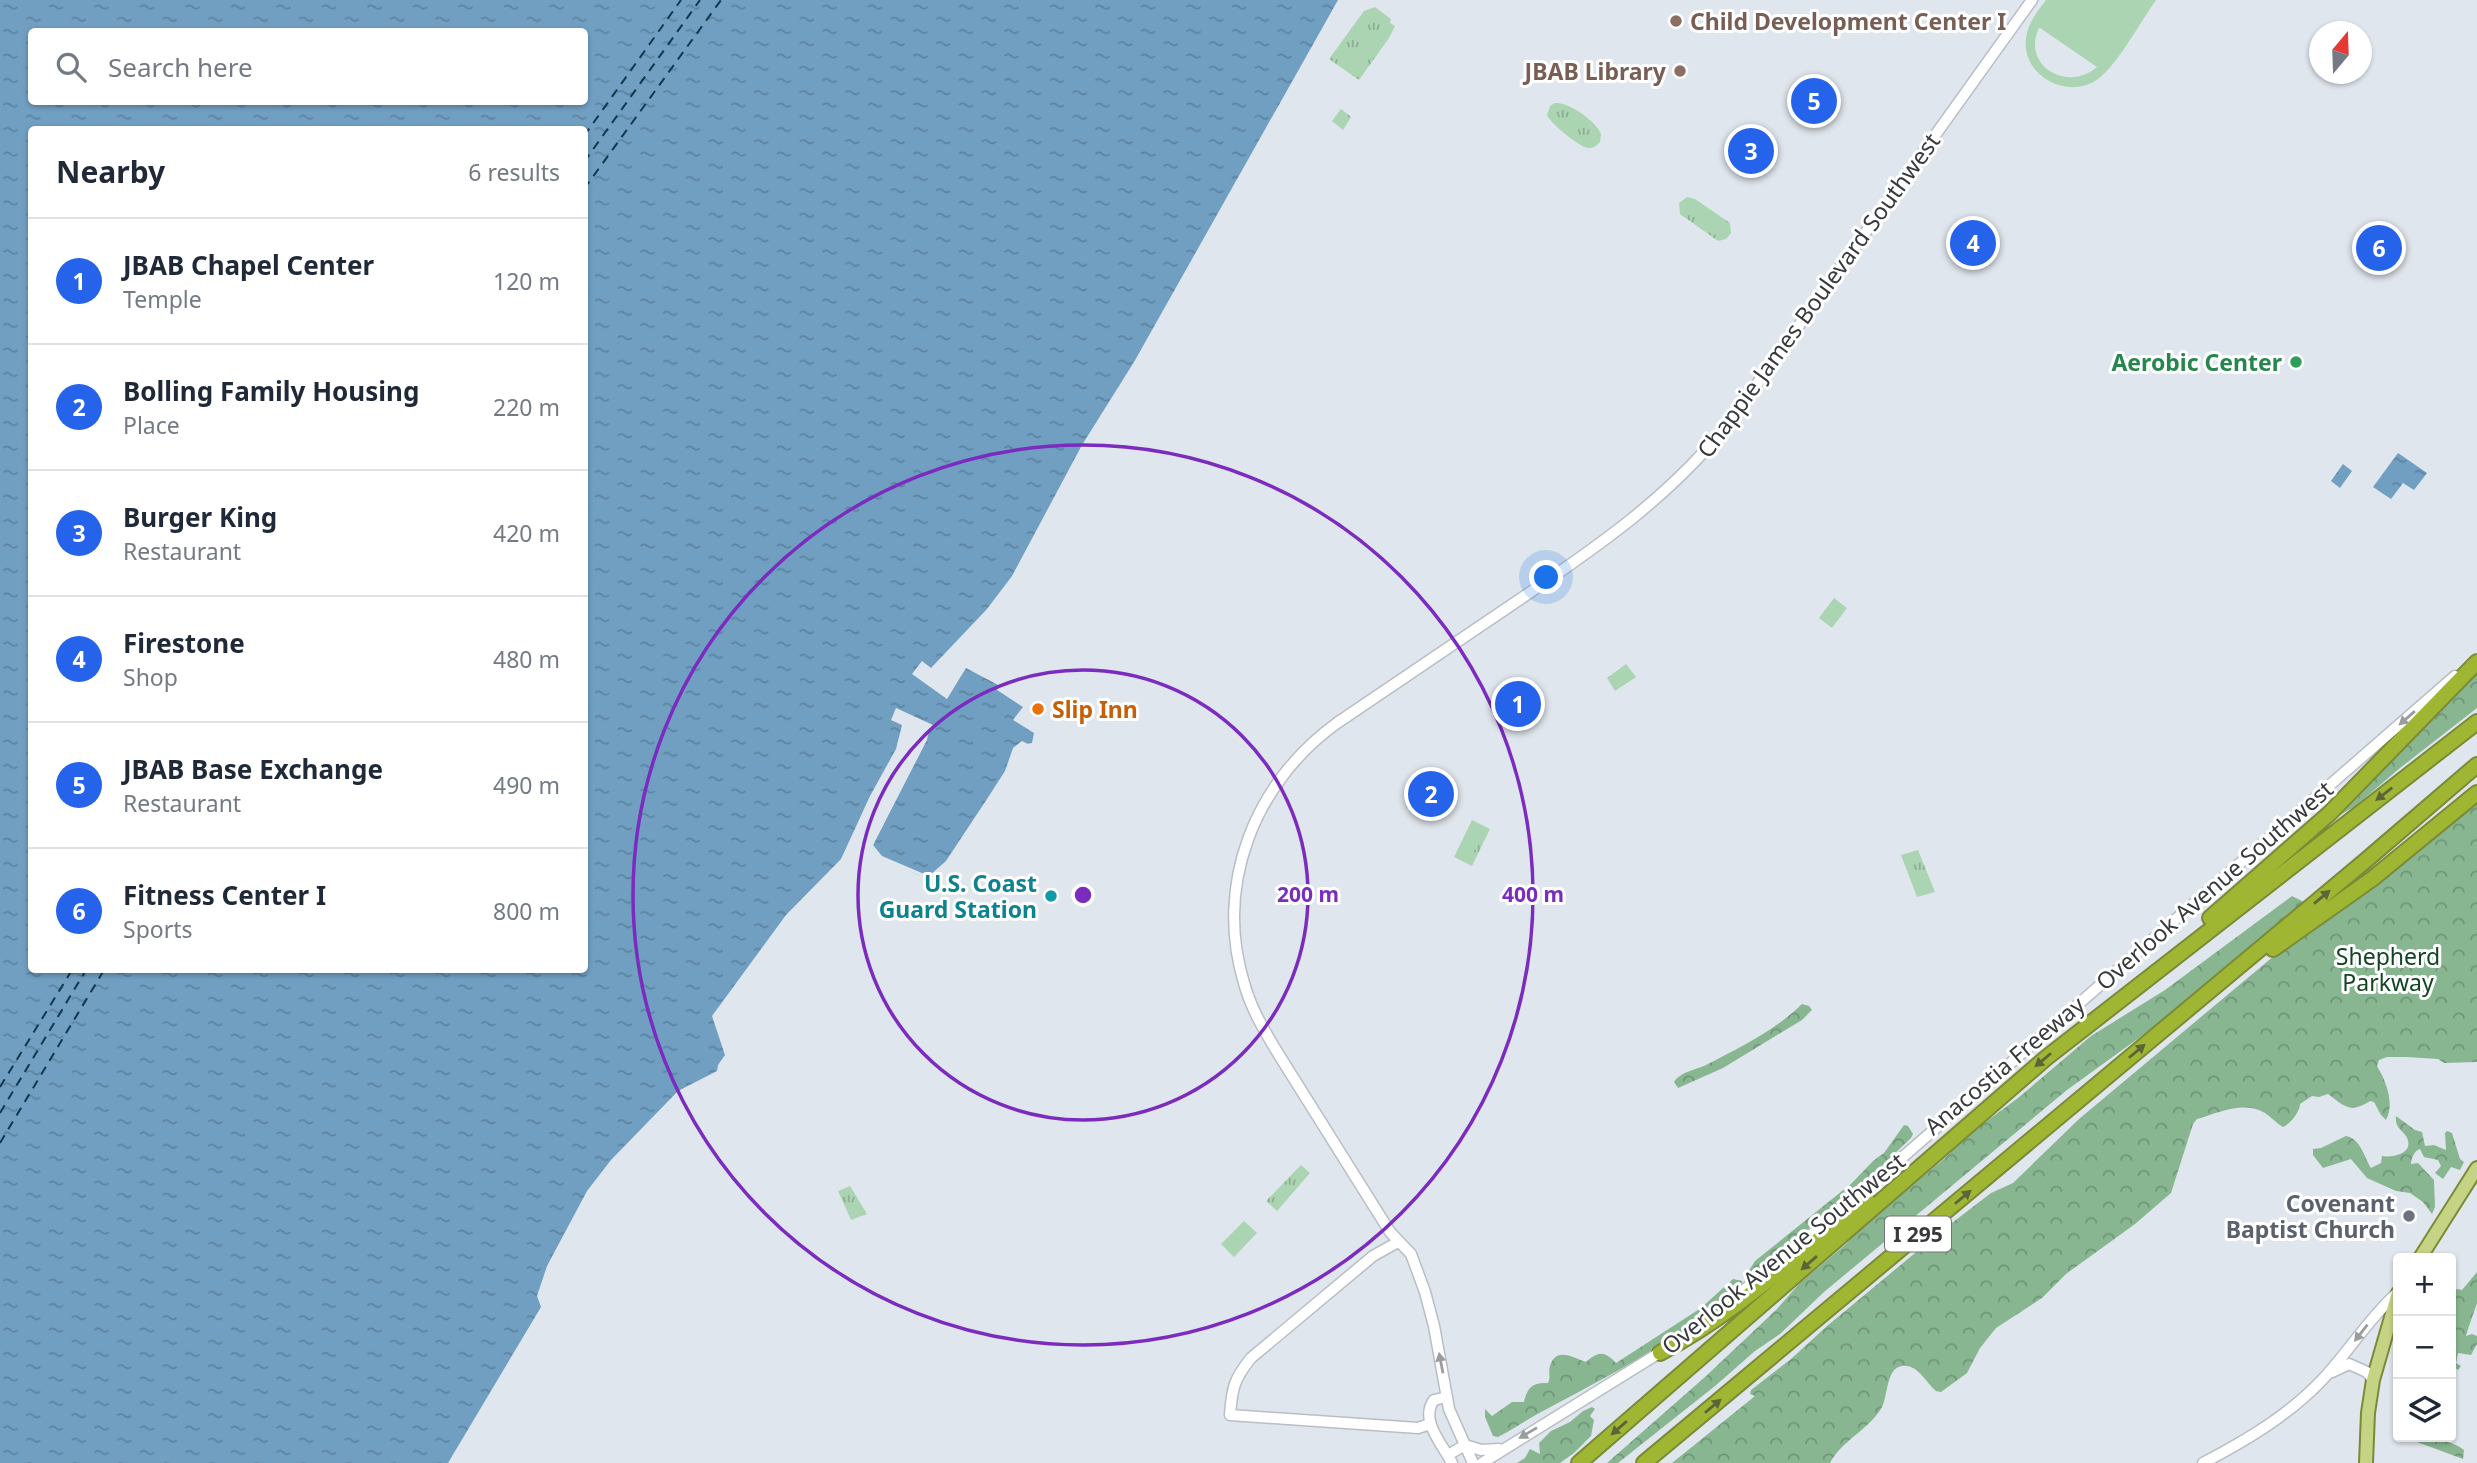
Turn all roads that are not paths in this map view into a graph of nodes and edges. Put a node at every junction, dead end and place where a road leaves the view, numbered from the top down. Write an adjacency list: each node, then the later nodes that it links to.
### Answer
1 (2032, 0): 10 (street, Chappie James Boulevard Southwest)
2 (2477, 660): 6 (highway); 14 (street, Overlook Avenue Southwest, one-way to 14)
3 (2477, 722): 6 (highway, Anacostia Freeway / I 295, one-way to 6)
4 (2477, 765): 7 (highway, I 295, one-way to 4)
5 (2477, 793): 7 (highway)
6 (2154, 972): 8 (highway, Anacostia Freeway / I 295, one-way to 8)
7 (2175, 1019): 25 (highway, I 295, one-way to 7)
8 (1952, 1137): 14 (highway); 24 (highway, Anacostia Freeway / I 295, one-way to 24)
9 (2477, 1168): 11 (main road)
10 (1398, 1242): 17 (street, Chappie James Boulevard Southwest, one-way to 10); 18 (street)
11 (2423, 1253)
12 (2393, 1296): 15 (street, one-way to 15)
13 (2393, 1310): 16 (main road)
14 (1660, 1353): 20 (street, Overlook Avenue Southwest, one-way to 20)
15 (2326, 1376): 16 (street); 26 (street)
16 (2373, 1380): 27 (main road)
17 (1447, 1396): 18 (street); 19 (street, Chappie James Boulevard Southwest)
18 (1430, 1424): 21 (street)
19 (1465, 1445): 20 (street); 21 (street); 22 (street, Chappie James Boulevard Southwest)
20 (1503, 1448): 23 (street, Overlook Avenue Southwest)
21 (1450, 1459)
22 (1473, 1463)
23 (1482, 1463)
24 (1578, 1463)
25 (1645, 1463)
26 (2203, 1463)
27 (2366, 1463)

